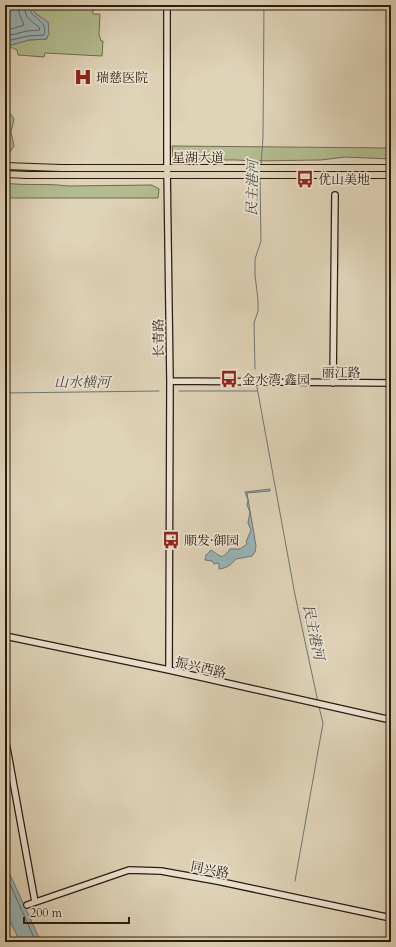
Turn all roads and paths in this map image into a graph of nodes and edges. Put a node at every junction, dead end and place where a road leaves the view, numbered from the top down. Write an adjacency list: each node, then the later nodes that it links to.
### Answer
1 (167, 5): 3 (street, 长青路)
2 (5, 166): 3 (main road, 星湖大道)
3 (167, 167): 4 (main road, 星湖大道); 6 (street, 长青路)
4 (391, 168)
5 (5, 174): 6 (main road, 星湖大道)
6 (167, 174): 7 (main road, 星湖大道); 9 (street, 长青路)
7 (391, 175)
8 (335, 195): 10 (street)
9 (170, 381): 10 (street, 丽江路); 13 (street, 长青路)
10 (333, 383): 11 (street, 丽江路)
11 (391, 383)
12 (5, 636): 13 (street, 振兴西路)
13 (169, 670): 14 (street, 振兴西路)
14 (391, 720)
15 (5, 737): 16 (street)
16 (35, 902): 17 (street, 同兴路); 18 (street, 同兴路)
17 (27, 905)
18 (391, 918)

